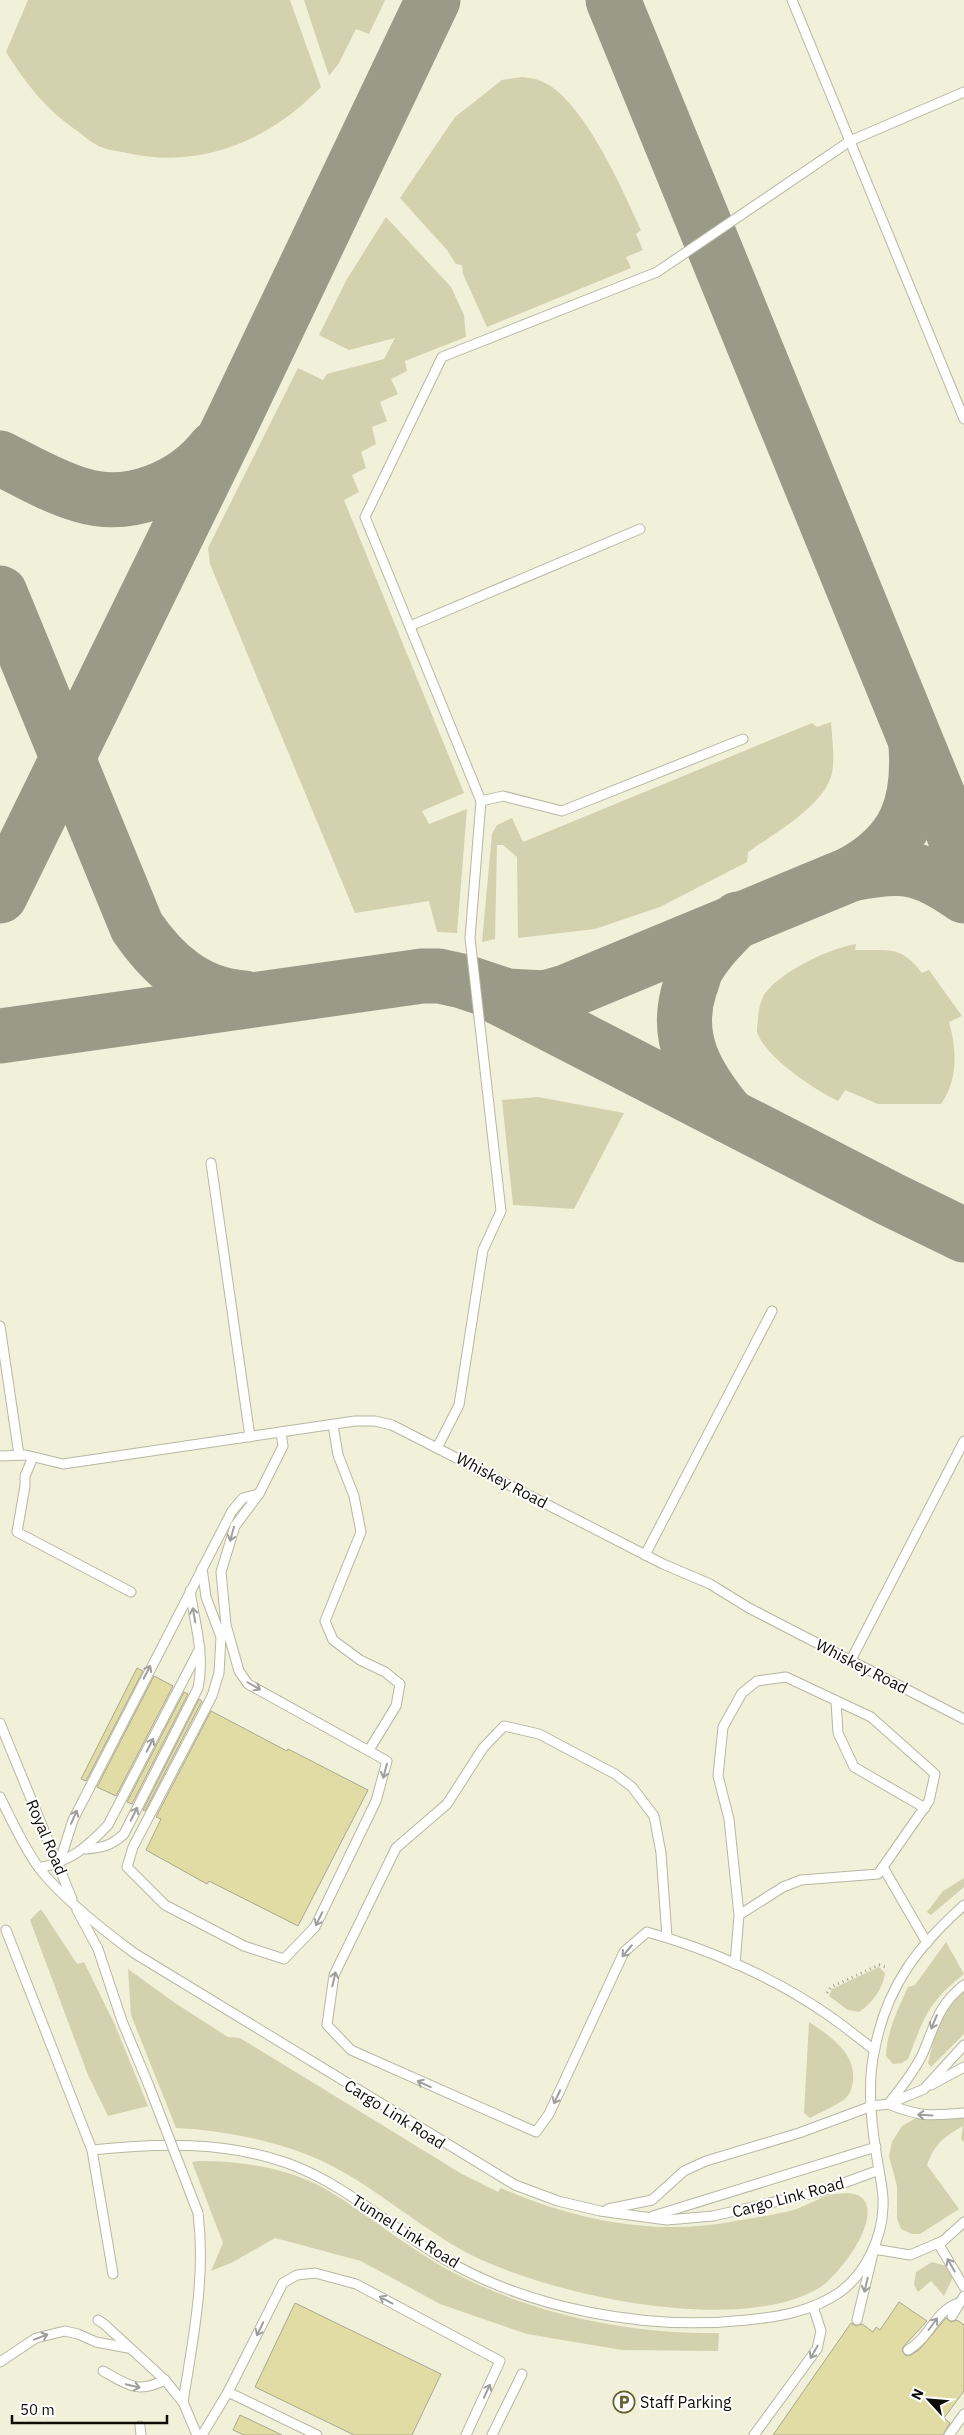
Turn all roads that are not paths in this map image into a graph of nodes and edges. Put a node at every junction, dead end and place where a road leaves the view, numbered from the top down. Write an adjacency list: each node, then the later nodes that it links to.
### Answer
1 (792, 0): 3 (lane)
2 (964, 92): 3 (lane)
3 (850, 141): 4 (lane); 6 (lane)
4 (964, 419)
5 (640, 529): 6 (lane)
6 (410, 626): 8 (lane)
7 (743, 739): 8 (lane)
8 (481, 801): 16 (lane)
9 (211, 1163): 14 (lane)
10 (772, 1312): 21 (lane)
11 (0, 1326): 17 (lane)
12 (333, 1425): 13 (lane, Whiskey Road); 16 (lane, Whiskey Road); 30 (lane)
13 (281, 1433): 14 (lane, Whiskey Road); 20 (lane)
14 (250, 1437): 19 (lane, Whiskey Road)
15 (964, 1441): 26 (lane)
16 (438, 1446): 21 (lane, Whiskey Road)
17 (19, 1455): 18 (lane, Whiskey Road); 19 (lane, Whiskey Road)
18 (0, 1456)
19 (33, 1457): 24 (lane)
20 (258, 1494): 22 (lane); 30 (lane, one-way to 30)
21 (645, 1555): 26 (lane, Whiskey Road)
22 (202, 1568): 23 (lane); 30 (lane, one-way to 22)
23 (190, 1591): 25 (lane, one-way to 23); 34 (lane, one-way to 23)
24 (132, 1592)
25 (200, 1647): 33 (lane, one-way to 25); 33 (lane, one-way to 25)
26 (850, 1660): 28 (lane, Whiskey Road)
27 (836, 1701): 32 (lane); 32 (lane); 39 (lane)
28 (964, 1719)
29 (0, 1723): 34 (lane, Royal Road)
30 (369, 1750)
31 (0, 1797): 36 (lane, Cargo Link Road)
32 (925, 1808): 35 (lane)
33 (85, 1849): 34 (lane)
34 (59, 1864): 36 (lane); 37 (lane, Royal Road)
35 (883, 1867): 39 (lane); 42 (lane)
36 (39, 1868): 37 (lane, Cargo Link Road)
37 (72, 1901): 55 (lane, Cargo Link Road); 74 (lane, Royal Road, bridge)
38 (964, 1905): 42 (lane, Tunnel Link Road)
39 (739, 1915): 43 (lane)
40 (6, 1930): 53 (lane)
41 (667, 1937): 41 (lane, one-way to 41); 43 (lane)
42 (927, 1943): 46 (lane, Tunnel Link Road)
43 (735, 1964): 46 (lane)
44 (964, 1985): 49 (lane, one-way to 49)
45 (964, 2046): 48 (lane)
46 (874, 2050): 50 (lane, Tunnel Link Road)
47 (964, 2067): 48 (lane)
48 (924, 2089): 49 (lane)
49 (888, 2104): 50 (lane); 51 (lane, one-way to 49)
50 (872, 2106): 52 (lane, Tunnel Link Road); 55 (lane)
51 (964, 2113)
52 (876, 2147): 54 (lane, Tunnel Link Road); 56 (lane)
53 (92, 2150): 60 (lane); 63 (lane, Tunnel Link Road)
54 (879, 2170): 56 (lane, Cargo Link Road); 59 (lane, Tunnel Link Road)
55 (600, 2211): 56 (lane, Cargo Link Road)
56 (648, 2218)
57 (964, 2222): 58 (lane)
58 (938, 2243): 59 (lane); 61 (lane, one-way to 58)
59 (874, 2248): 63 (lane, Tunnel Link Road); 66 (lane, one-way to 66)
60 (113, 2274)
61 (964, 2287)
62 (962, 2299): 64 (lane); 68 (lane, one-way to 62)
63 (813, 2306): 81 (lane, one-way to 81)
64 (952, 2316)
65 (98, 2320): 67 (lane)
66 (857, 2320)
67 (128, 2348): 69 (lane, one-way to 67); 72 (lane)
68 (908, 2350)
69 (0, 2362)
70 (103, 2371): 72 (lane, one-way to 72)
71 (522, 2374): 80 (lane)
72 (165, 2380): 74 (lane)
73 (228, 2392): 77 (lane); 78 (lane); 79 (lane, one-way to 73)
74 (183, 2402): 76 (lane)
75 (964, 2414): 82 (lane)
76 (197, 2435)
77 (202, 2435)
78 (317, 2435)
79 (466, 2435)
80 (492, 2435)
81 (754, 2435)
82 (949, 2435)

